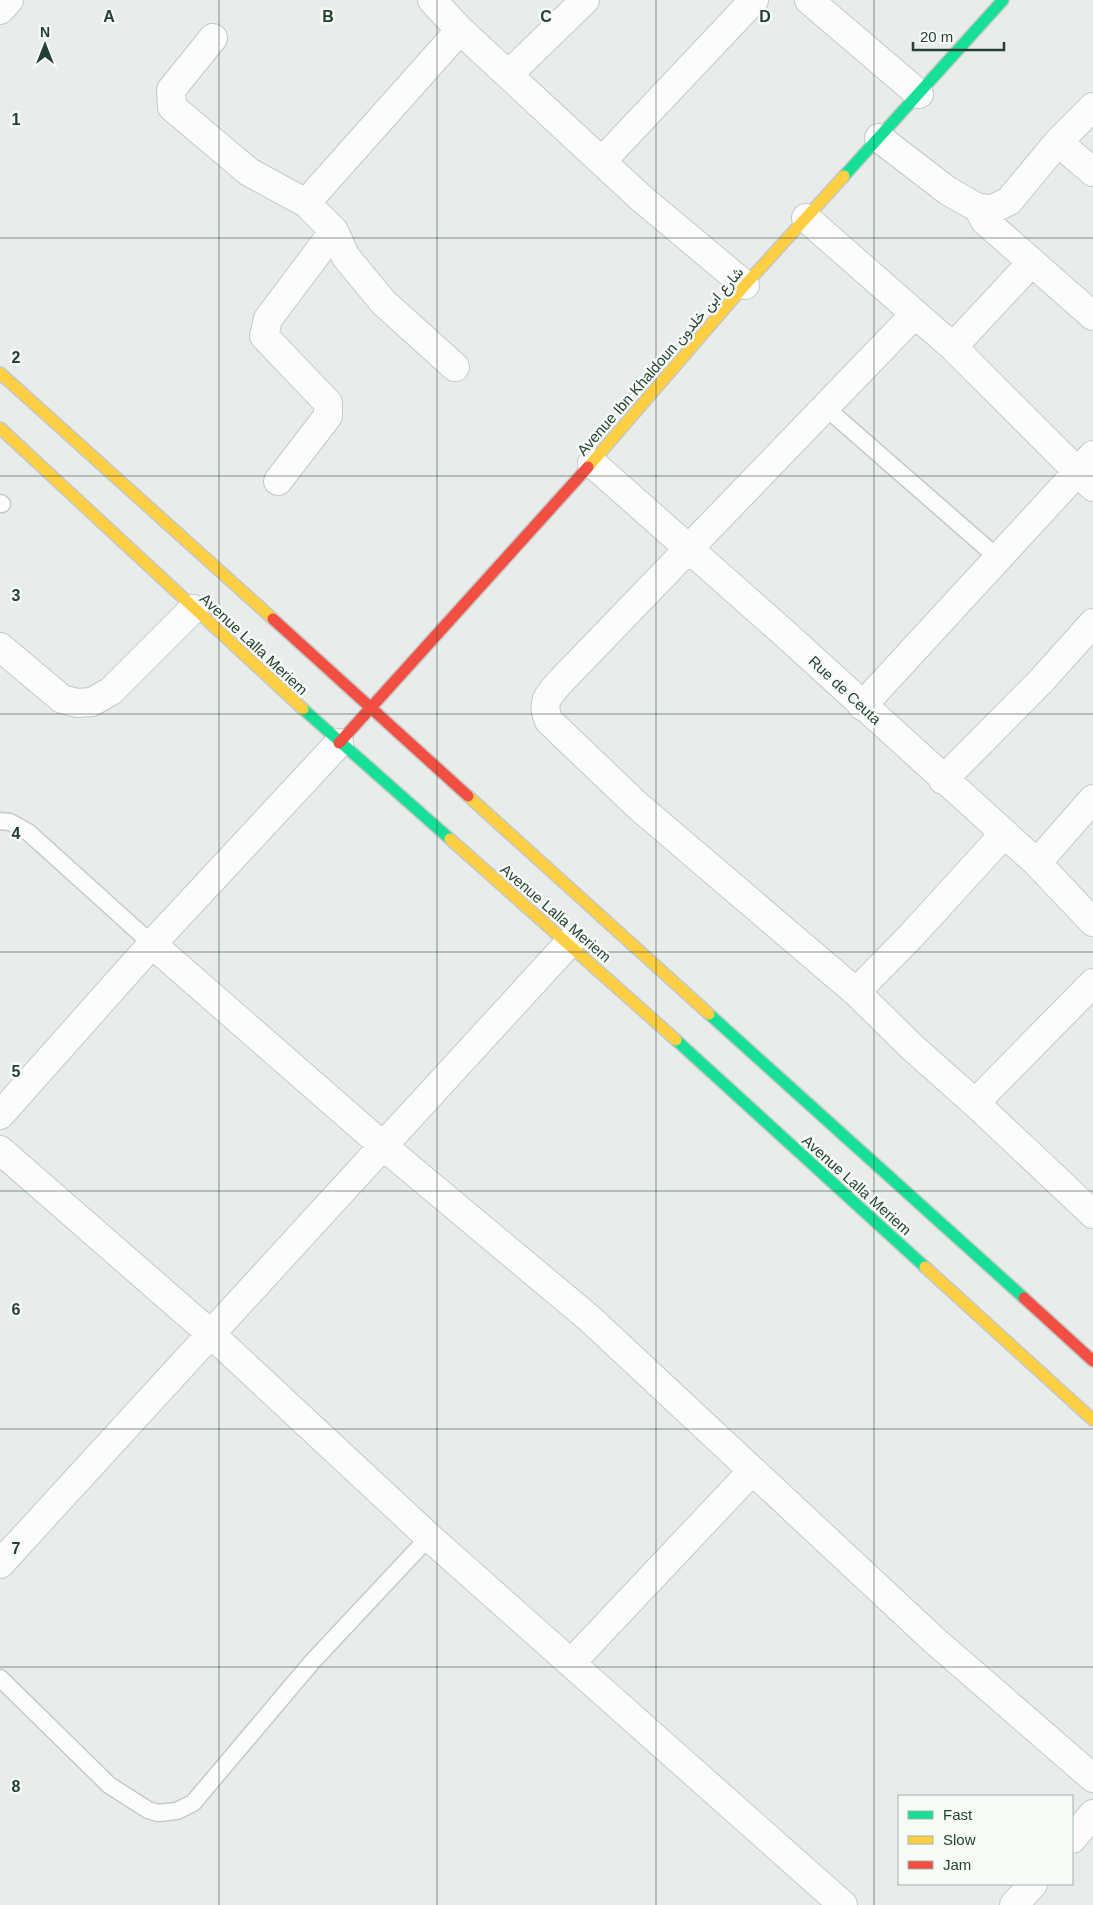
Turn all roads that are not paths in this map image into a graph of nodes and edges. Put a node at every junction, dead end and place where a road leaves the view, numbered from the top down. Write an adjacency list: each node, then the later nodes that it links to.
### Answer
1 (9, 0): 7 (street)
2 (585, 0): 10 (street)
3 (754, 0): 15 (street)
4 (1003, 0): 11 (street, Avenue Ibn Khaldoun شارع ابن خلدون)
5 (434, 1): 8 (street)
6 (810, 1): 11 (street)
7 (0, 10)
8 (460, 30): 10 (street); 17 (street)
9 (213, 38): 17 (street)
10 (509, 74): 15 (street)
11 (919, 94): 13 (street, Avenue Ibn Khaldoun شارع ابن خلدون)
12 (1093, 106): 14 (street)
13 (878, 138): 18 (street); 19 (street, Avenue Ibn Khaldoun شارع ابن خلدون)
14 (1058, 142): 16 (street); 18 (street)
15 (602, 161): 22 (street)
16 (1093, 172)
17 (306, 203): 20 (street)
18 (978, 208): 21 (street)
19 (806, 218): 22 (street, Avenue Ibn Khaldoun شارع ابن خلدون); 23 (street)
20 (334, 231): 26 (street); 32 (street)
21 (1031, 262): 24 (street); 25 (street)
22 (745, 285): 30 (street, Avenue Ibn Khaldoun شارع ابن خلدون)
23 (914, 314): 25 (street); 28 (street)
24 (1093, 316)
25 (953, 347): 31 (street)
26 (456, 367)
27 (0, 372): 38 (street, Avenue Lalla Meriem)
28 (825, 407): 33 (street); 34 (lane)
29 (0, 428): 35 (street, Avenue Lalla Meriem)
30 (592, 463): 33 (street, Rue de Ceuta); 38 (street, Avenue Ibn Khaldoun شارع ابن خلدون)
31 (1088, 471): 34 (street)
32 (278, 481)
33 (689, 549): 39 (street, Rue de Ceuta); 50 (street)
34 (998, 558): 39 (street)
35 (193, 609): 37 (street); 40 (street, Avenue Lalla Meriem)
36 (1093, 623): 41 (street)
37 (0, 647)
38 (370, 706): 40 (street, Avenue Ibn Khaldoun شارع ابن خلدون); 57 (street, Avenue Lalla Meriem)
39 (862, 706): 41 (street, Rue de Ceuta)
40 (339, 743): 47 (street, Avenue Lalla Meriem); 48 (street)
41 (943, 780): 44 (street, Rue de Ceuta)
42 (1093, 799): 45 (street)
43 (0, 821): 48 (lane)
44 (1004, 834): 45 (street, Rue de Ceuta); 50 (street)
45 (1037, 863): 46 (street, Rue de Ceuta)
46 (1093, 922)
47 (569, 943): 53 (street); 58 (street, Avenue Lalla Meriem)
48 (152, 944): 52 (street); 53 (street)
49 (1093, 982): 51 (street)
50 (856, 992): 51 (street)
51 (975, 1103): 55 (street)
52 (0, 1115)
53 (382, 1146): 56 (street); 59 (street)
54 (0, 1150): 56 (street)
55 (1093, 1214)
56 (212, 1335): 60 (street); 61 (street)
57 (1093, 1361)
58 (1093, 1420)
59 (752, 1471): 62 (street); 64 (street)
60 (429, 1537): 62 (street); 63 (lane)
61 (0, 1564)
62 (571, 1663): 68 (street)
63 (0, 1678)
64 (1093, 1778)
65 (1093, 1814): 66 (street)
66 (1073, 1838)
67 (1032, 1885): 69 (street)
68 (843, 1905)
69 (1014, 1905)

